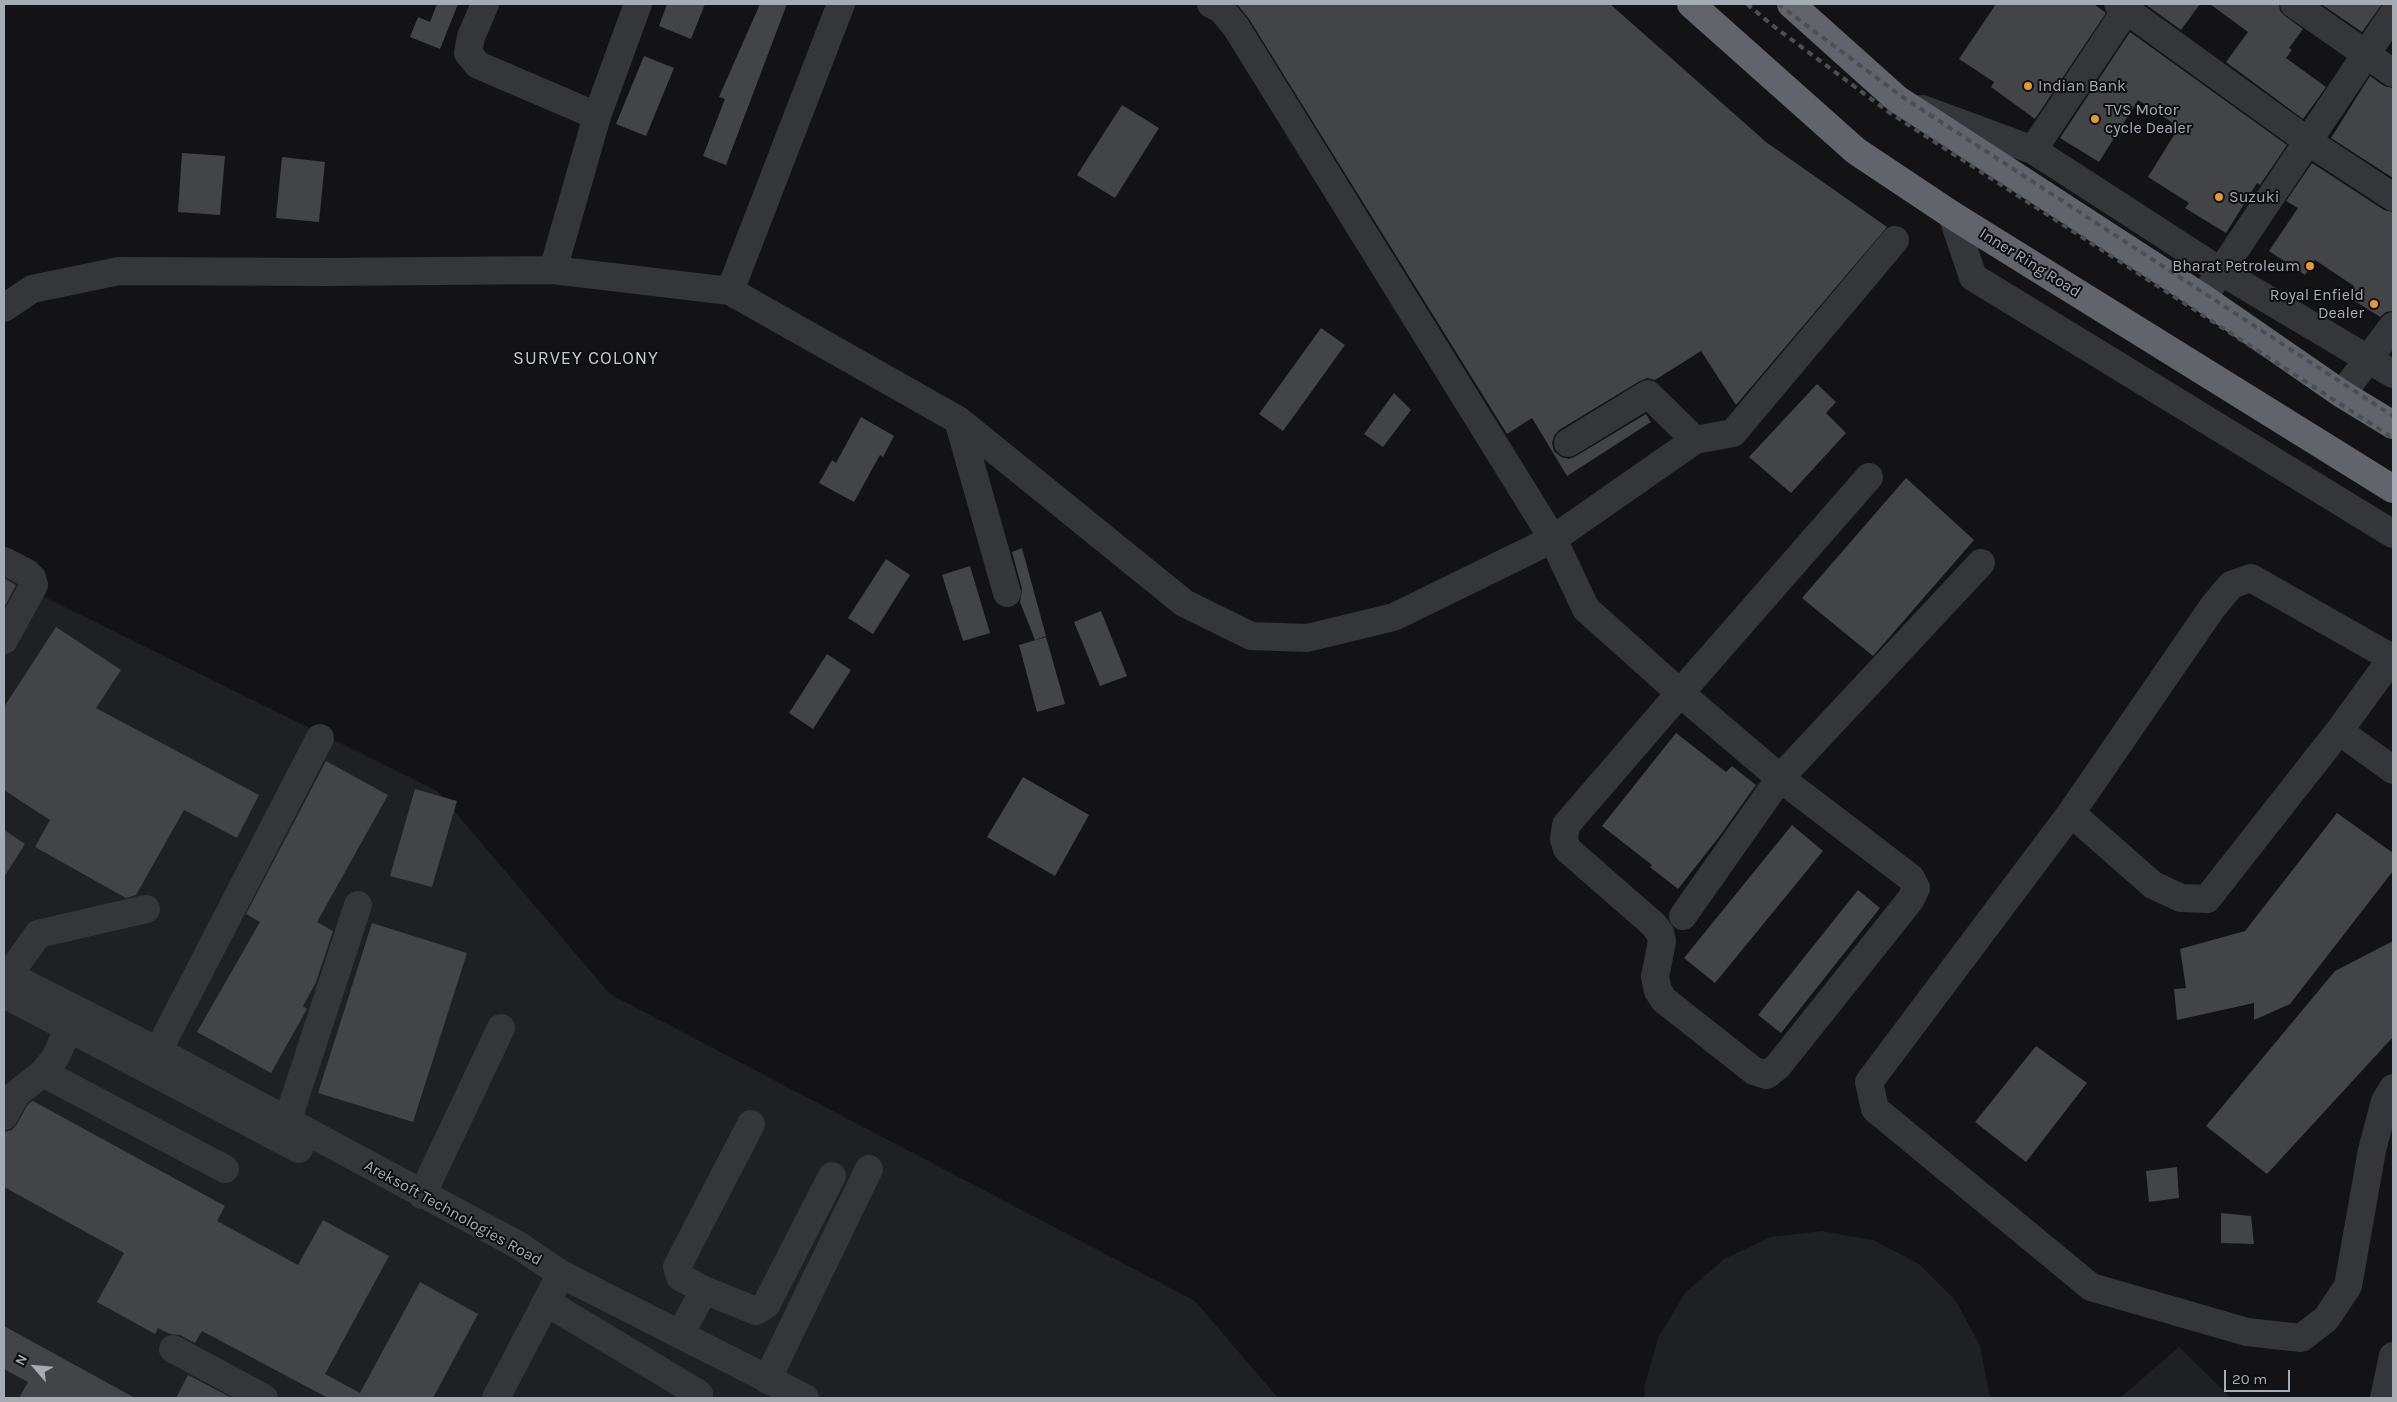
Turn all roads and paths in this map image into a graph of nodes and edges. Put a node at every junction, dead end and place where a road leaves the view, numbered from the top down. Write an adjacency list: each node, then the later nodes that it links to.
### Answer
1 (485, 4): 13 (street)
2 (638, 4): 13 (street)
3 (841, 4): 21 (street)
4 (1211, 4): 35 (street)
5 (1691, 4): 17 (highway, Inner Ring Road)
6 (1791, 4): 12 (highway)
7 (2294, 4): 10 (street)
8 (2125, 6): 14 (street); 15 (street)
9 (2393, 14): 10 (street)
10 (2367, 54): 11 (street); 14 (street)
11 (2393, 73)
12 (1897, 99): 15 (street); 22 (highway)
13 (597, 116): 19 (street)
14 (2309, 142): 16 (street); 20 (street)
15 (2033, 150): 20 (street)
16 (2393, 197)
17 (1952, 215): 33 (highway, Inner Ring Road); 34 (street)
18 (1894, 240): 30 (street)
19 (553, 270): 21 (street); 23 (street)
20 (2220, 271): 22 (street); 25 (street)
21 (730, 291): 28 (street)
22 (2203, 298): 27 (highway)
23 (4, 308)
24 (2393, 326): 25 (street)
25 (2369, 359): 26 (street); 27 (street)
26 (2393, 374)
27 (2342, 394): 29 (highway)
28 (958, 420): 35 (street); 38 (street)
29 (2393, 425)
30 (1696, 440): 31 (street); 35 (street)
31 (1568, 443)
32 (1870, 477): 41 (street)
33 (2393, 489)
34 (2393, 534)
35 (1553, 539): 41 (street)
36 (4, 561): 39 (street)
37 (1981, 563): 45 (street)
38 (1008, 593)
39 (4, 640)
40 (2393, 658): 42 (street); 46 (street)
41 (1680, 693): 45 (street); 45 (street)
42 (2339, 731): 44 (street); 46 (street)
43 (320, 738): 53 (street)
44 (2393, 770)
45 (1780, 778): 49 (street)
46 (2071, 814): 55 (street)
47 (358, 905): 58 (street)
48 (146, 909): 50 (street)
49 (1683, 916)
50 (5, 982): 51 (street, Areksoft Technologies Road)
51 (74, 1019): 53 (street, Areksoft Technologies Road); 54 (street); 58 (street, Areksoft Technologies Road)
52 (501, 1028): 62 (street)
53 (158, 1051): 58 (street, Areksoft Technologies Road)
54 (43, 1073): 56 (street); 59 (street)
55 (2393, 1088)
56 (4, 1116)
57 (751, 1124): 64 (street)
58 (283, 1130): 62 (street, Areksoft Technologies Road); 63 (street, Areksoft Technologies Road)
59 (224, 1169)
60 (869, 1169): 69 (street)
61 (832, 1176): 64 (street)
62 (422, 1195): 63 (street, Areksoft Technologies Road)
63 (561, 1274): 65 (street); 66 (street)
64 (704, 1290): 66 (street)
65 (546, 1302): 70 (street); 72 (street)
66 (680, 1336): 69 (street)
67 (173, 1349): 71 (street)
68 (2393, 1356): 74 (street)
69 (767, 1380): 73 (street)
70 (699, 1394)
71 (264, 1398)
72 (496, 1398)
73 (805, 1398)
74 (2384, 1398)

